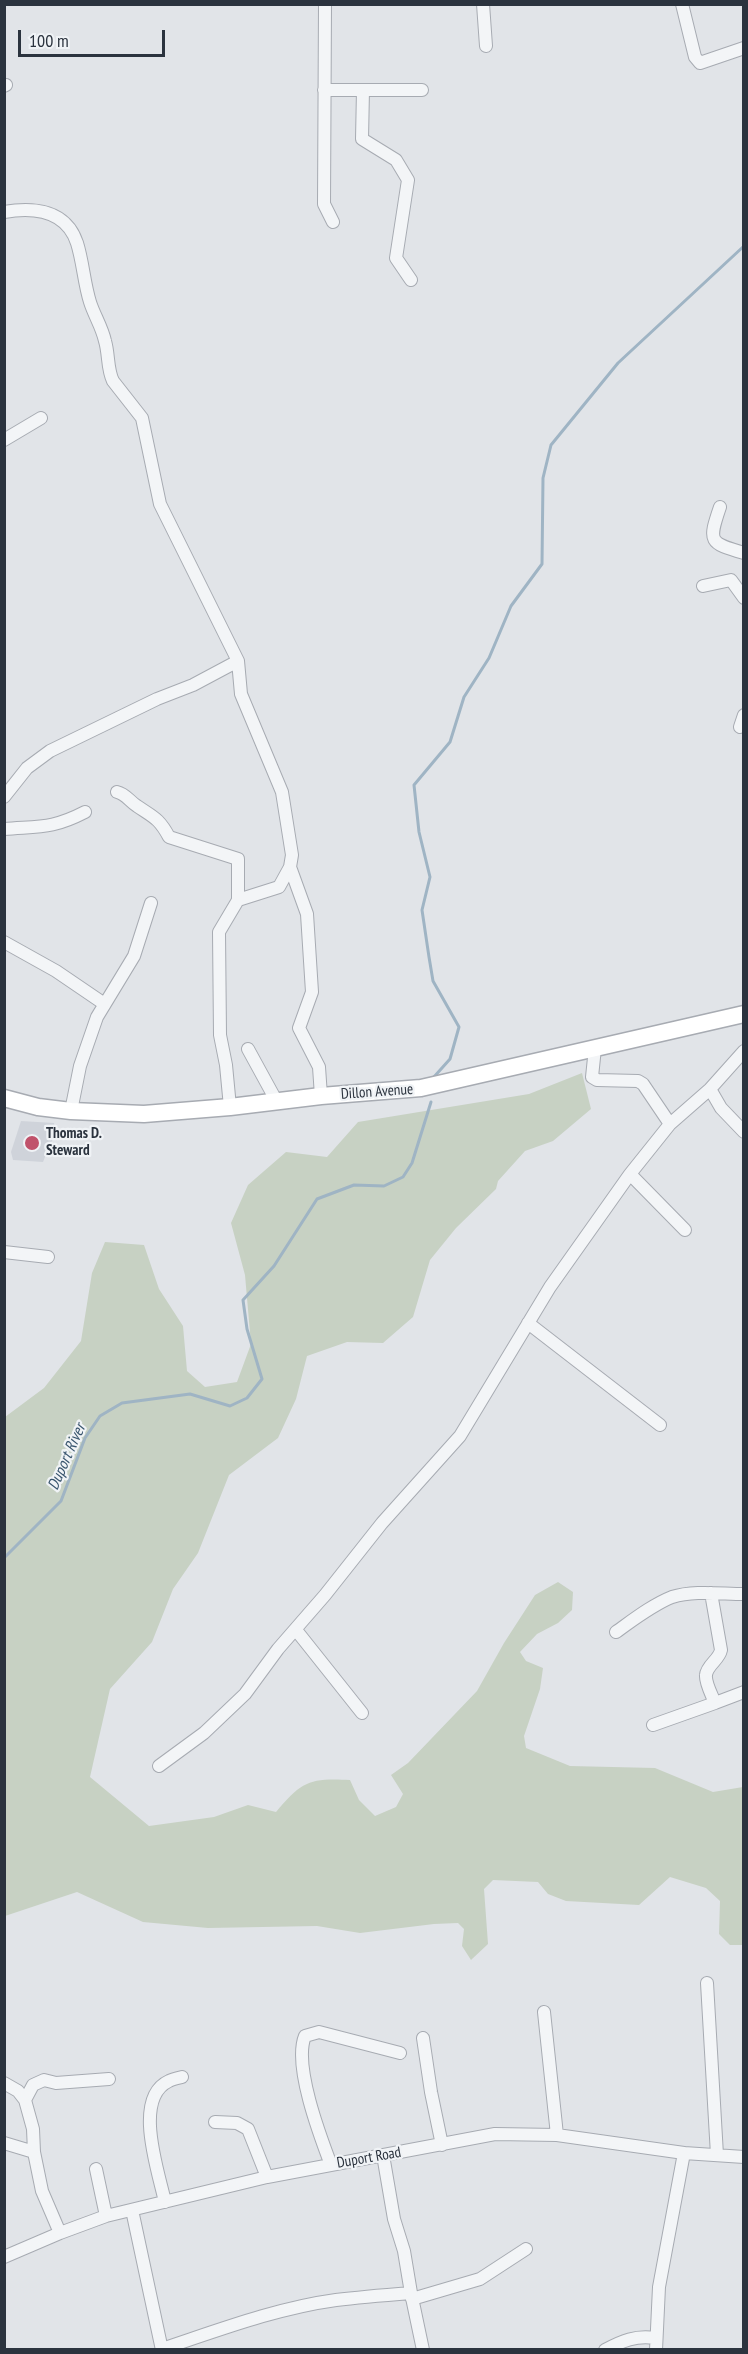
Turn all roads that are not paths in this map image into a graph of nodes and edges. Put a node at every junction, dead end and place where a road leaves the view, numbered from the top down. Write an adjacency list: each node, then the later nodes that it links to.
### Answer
1 (325, 4): 6 (street)
2 (483, 4): 4 (street)
3 (682, 4): 5 (street)
4 (486, 46)
5 (744, 48)
6 (324, 90): 7 (street); 10 (street)
7 (363, 90): 8 (street); 11 (street)
8 (422, 90)
9 (4, 212): 19 (street)
10 (333, 222)
11 (411, 280)
12 (41, 418): 13 (street)
13 (4, 440)
14 (720, 507): 15 (street)
15 (744, 553)
16 (738, 579): 17 (street); 18 (street)
17 (703, 586)
18 (744, 598)
19 (238, 661): 21 (street); 24 (street)
20 (117, 792): 25 (street)
21 (4, 797)
22 (85, 812): 23 (street)
23 (4, 829)
24 (291, 867): 25 (street); 34 (street)
25 (238, 900): 37 (street)
26 (151, 903): 28 (street)
27 (4, 942): 28 (street)
28 (103, 1003): 38 (street)
29 (744, 1014): 30 (street, Dillon Avenue)
30 (595, 1048): 34 (street, Dillon Avenue); 39 (street)
31 (248, 1049): 36 (street)
32 (744, 1051): 33 (street)
33 (710, 1089): 39 (street); 40 (street)
34 (321, 1096): 36 (street, Dillon Avenue)
35 (4, 1098): 38 (street, Dillon Avenue)
36 (277, 1102): 37 (street, Dillon Avenue)
37 (230, 1107): 38 (street, Dillon Avenue)
38 (71, 1111)
39 (670, 1124): 41 (street)
40 (744, 1132)
41 (630, 1174): 42 (street); 45 (street)
42 (685, 1230)
43 (4, 1252): 44 (street)
44 (48, 1257)
45 (528, 1323): 46 (street); 49 (street)
46 (660, 1425)
47 (711, 1593): 48 (street); 50 (street); 52 (street)
48 (744, 1594)
49 (296, 1630): 53 (street); 55 (street)
50 (616, 1632)
51 (744, 1692): 52 (street)
52 (715, 1703): 54 (street)
53 (362, 1713)
54 (653, 1725)
55 (159, 1766)
56 (707, 1983): 71 (street)
57 (544, 2012): 65 (street)
58 (423, 2038): 67 (street)
59 (400, 2053): 73 (street)
60 (182, 2077): 76 (street)
61 (109, 2079): 63 (street)
62 (4, 2083): 63 (street)
63 (25, 2100): 68 (street)
64 (215, 2122): 75 (street)
65 (557, 2135): 67 (street, Duport Road); 69 (street, Duport Road)
66 (4, 2143): 68 (street)
67 (442, 2145): 70 (street, Duport Road)
68 (34, 2152): 79 (street)
69 (684, 2153): 71 (street, Duport Road); 83 (street)
70 (383, 2155): 73 (street, Duport Road); 82 (street)
71 (717, 2155): 72 (street, Duport Road)
72 (744, 2157)
73 (331, 2165): 75 (street, Duport Road)
74 (96, 2169): 78 (street)
75 (267, 2177): 76 (street, Duport Road)
76 (165, 2202): 77 (street, Duport Road)
77 (132, 2210): 78 (street, Duport Road); 84 (street)
78 (106, 2216): 79 (street, Duport Road)
79 (60, 2233): 81 (street, Duport Road)
80 (526, 2249): 82 (street)
81 (4, 2257)
82 (411, 2296): 84 (street); 85 (street)
83 (655, 2344): 86 (street)
84 (162, 2349)
85 (423, 2349)
86 (605, 2349)

